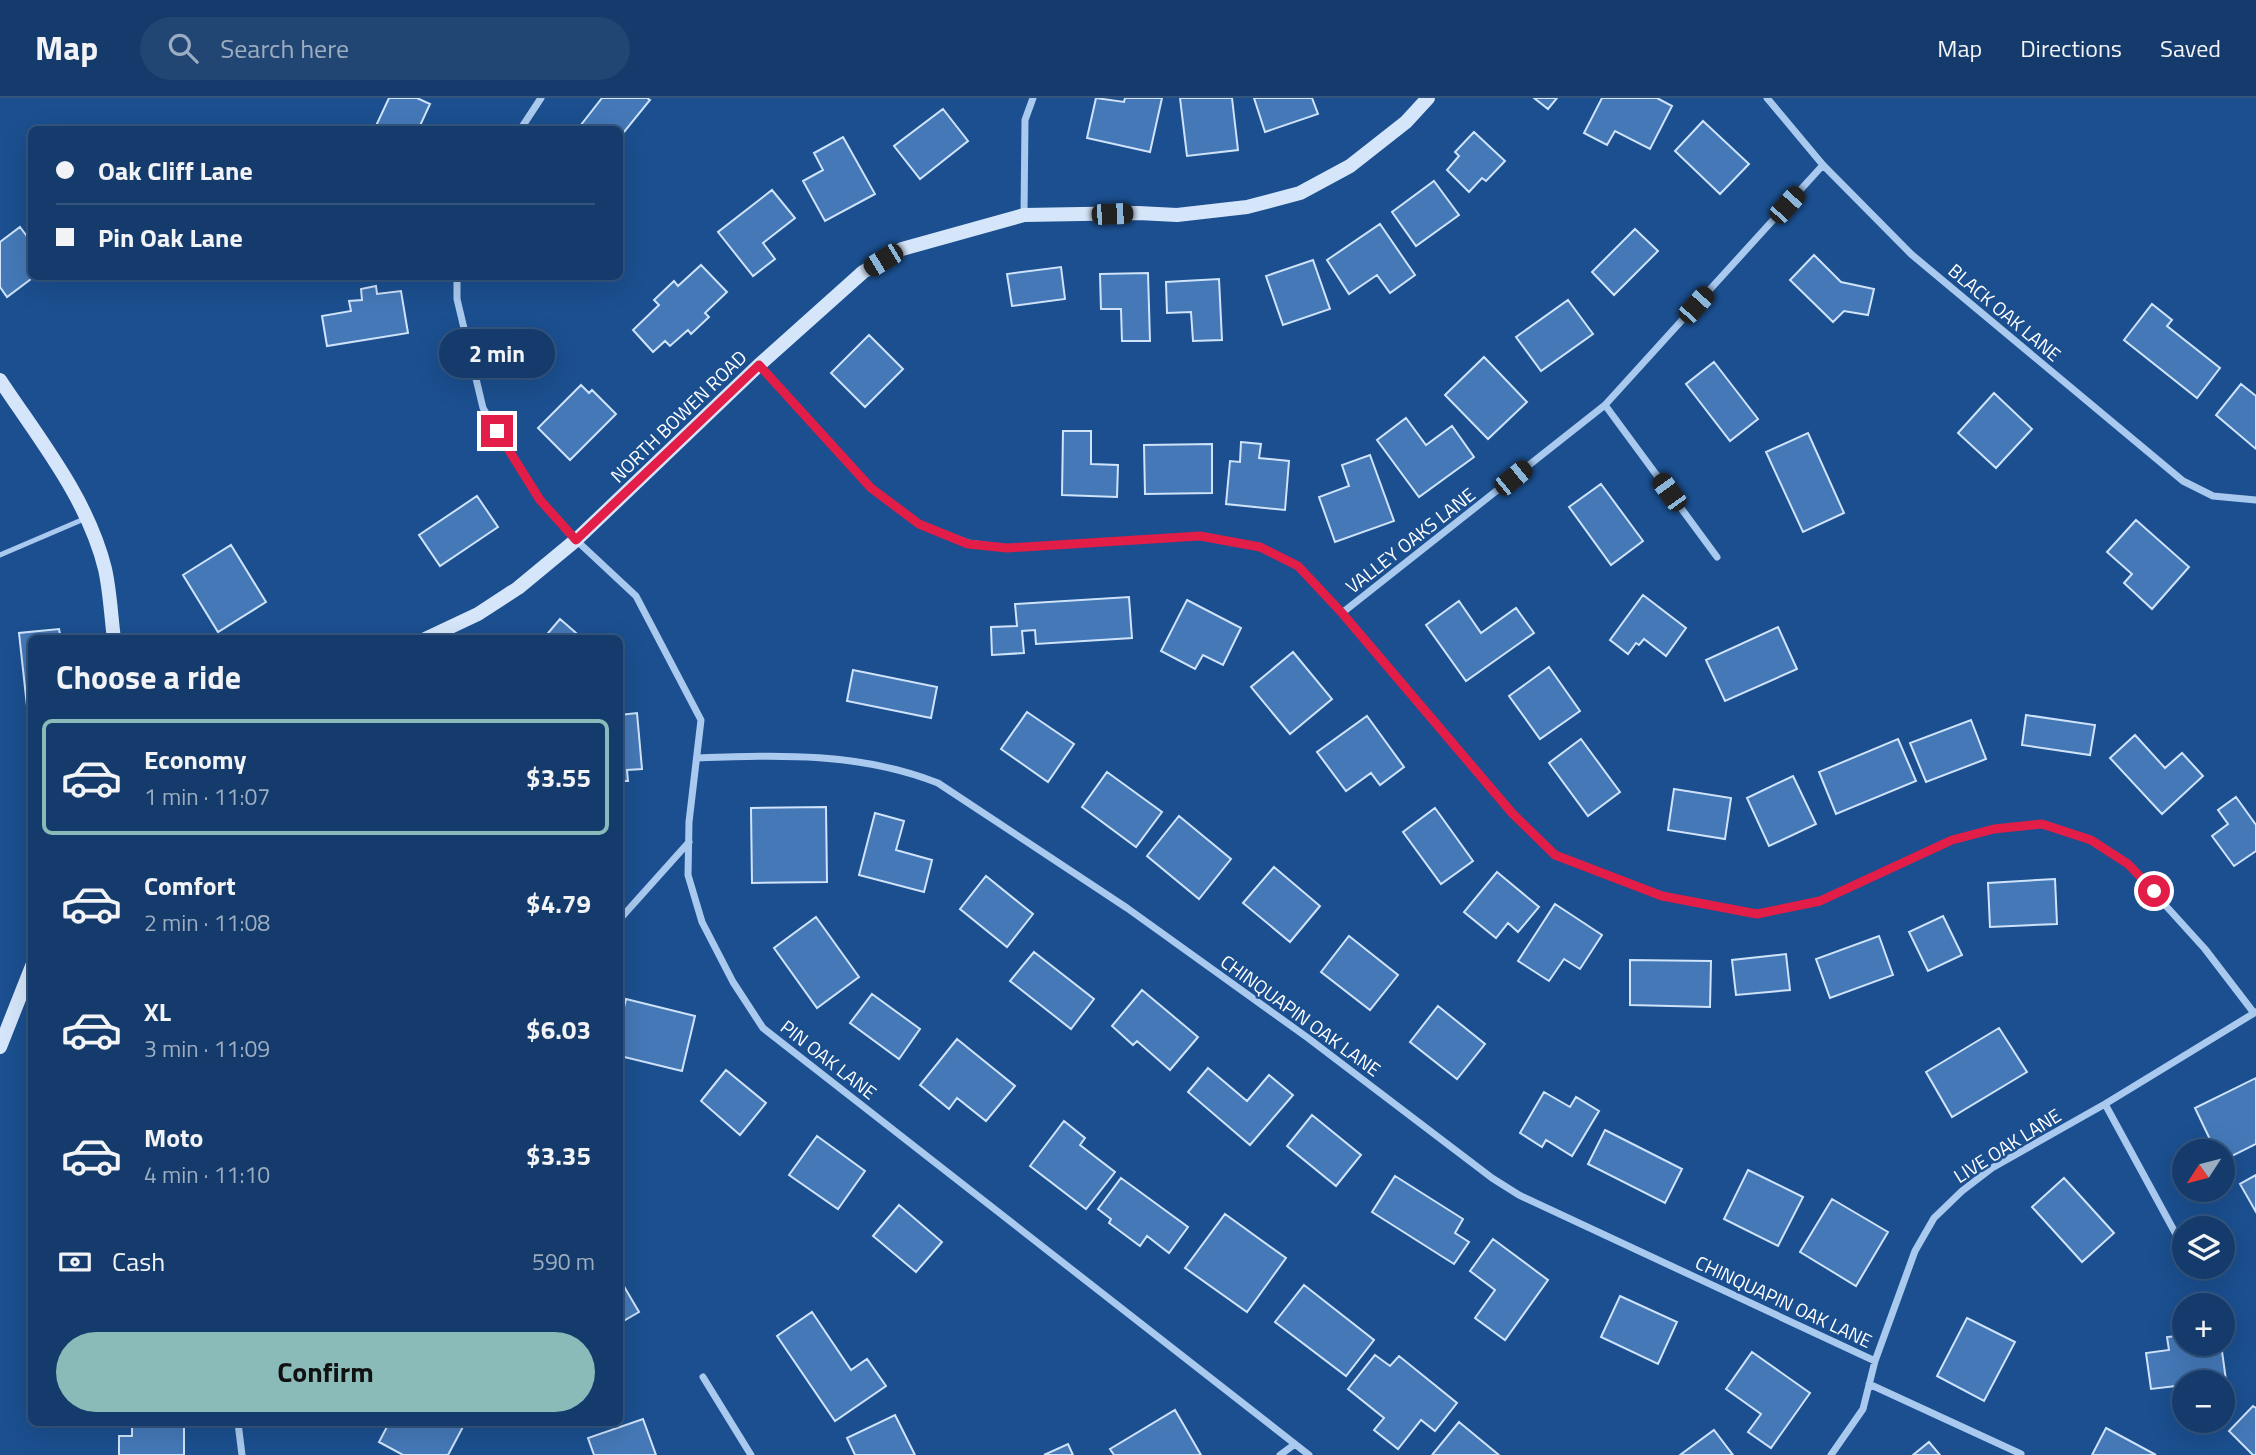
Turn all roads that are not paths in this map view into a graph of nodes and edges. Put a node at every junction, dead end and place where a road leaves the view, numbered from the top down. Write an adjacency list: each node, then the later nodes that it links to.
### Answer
1 (541, 98): 5 (street)
2 (1033, 98): 7 (street)
3 (1428, 98): 7 (street, NORTH BOWEN ROAD)
4 (1767, 98): 6 (street, BLACK OAK LANE)
5 (523, 126)
6 (1823, 165): 11 (street, VALLEY OAKS LANE); 12 (street, BLACK OAK LANE)
7 (1024, 215): 9 (street, NORTH BOWEN ROAD)
8 (457, 280): 14 (street, PIN OAK LANE)
9 (759, 365): 14 (street, NORTH BOWEN ROAD); 17 (street)
10 (0, 380): 13 (street)
11 (1605, 405): 16 (street); 17 (street, VALLEY OAKS LANE)
12 (2256, 500)
13 (87, 518): 15 (lane); 18 (street)
14 (576, 540): 19 (street, NORTH BOWEN ROAD); 20 (street, PIN OAK LANE)
15 (0, 555)
16 (1717, 557)
17 (1342, 613): 24 (street)
18 (113, 635)
19 (433, 635)
20 (697, 758): 21 (street, PIN OAK LANE); 28 (street, CHINQUAPIN OAK LANE)
21 (689, 842): 22 (street); 32 (street, PIN OAK LANE)
22 (623, 916)
23 (28, 976): 25 (street)
24 (2255, 1012): 26 (street, LIVE OAK LANE)
25 (0, 1047)
26 (2105, 1104): 27 (street); 28 (street, LIVE OAK LANE)
27 (2172, 1227)
28 (1875, 1361): 30 (street, LIVE OAK LANE)
29 (703, 1377): 35 (street)
30 (1869, 1384): 33 (street); 38 (street, LIVE OAK LANE)
31 (238, 1426): 34 (street)
32 (1295, 1444): 36 (street); 37 (street, PIN OAK LANE)
33 (2021, 1454)
34 (242, 1455)
35 (751, 1455)
36 (1280, 1455)
37 (1310, 1455)
38 (1831, 1455)

